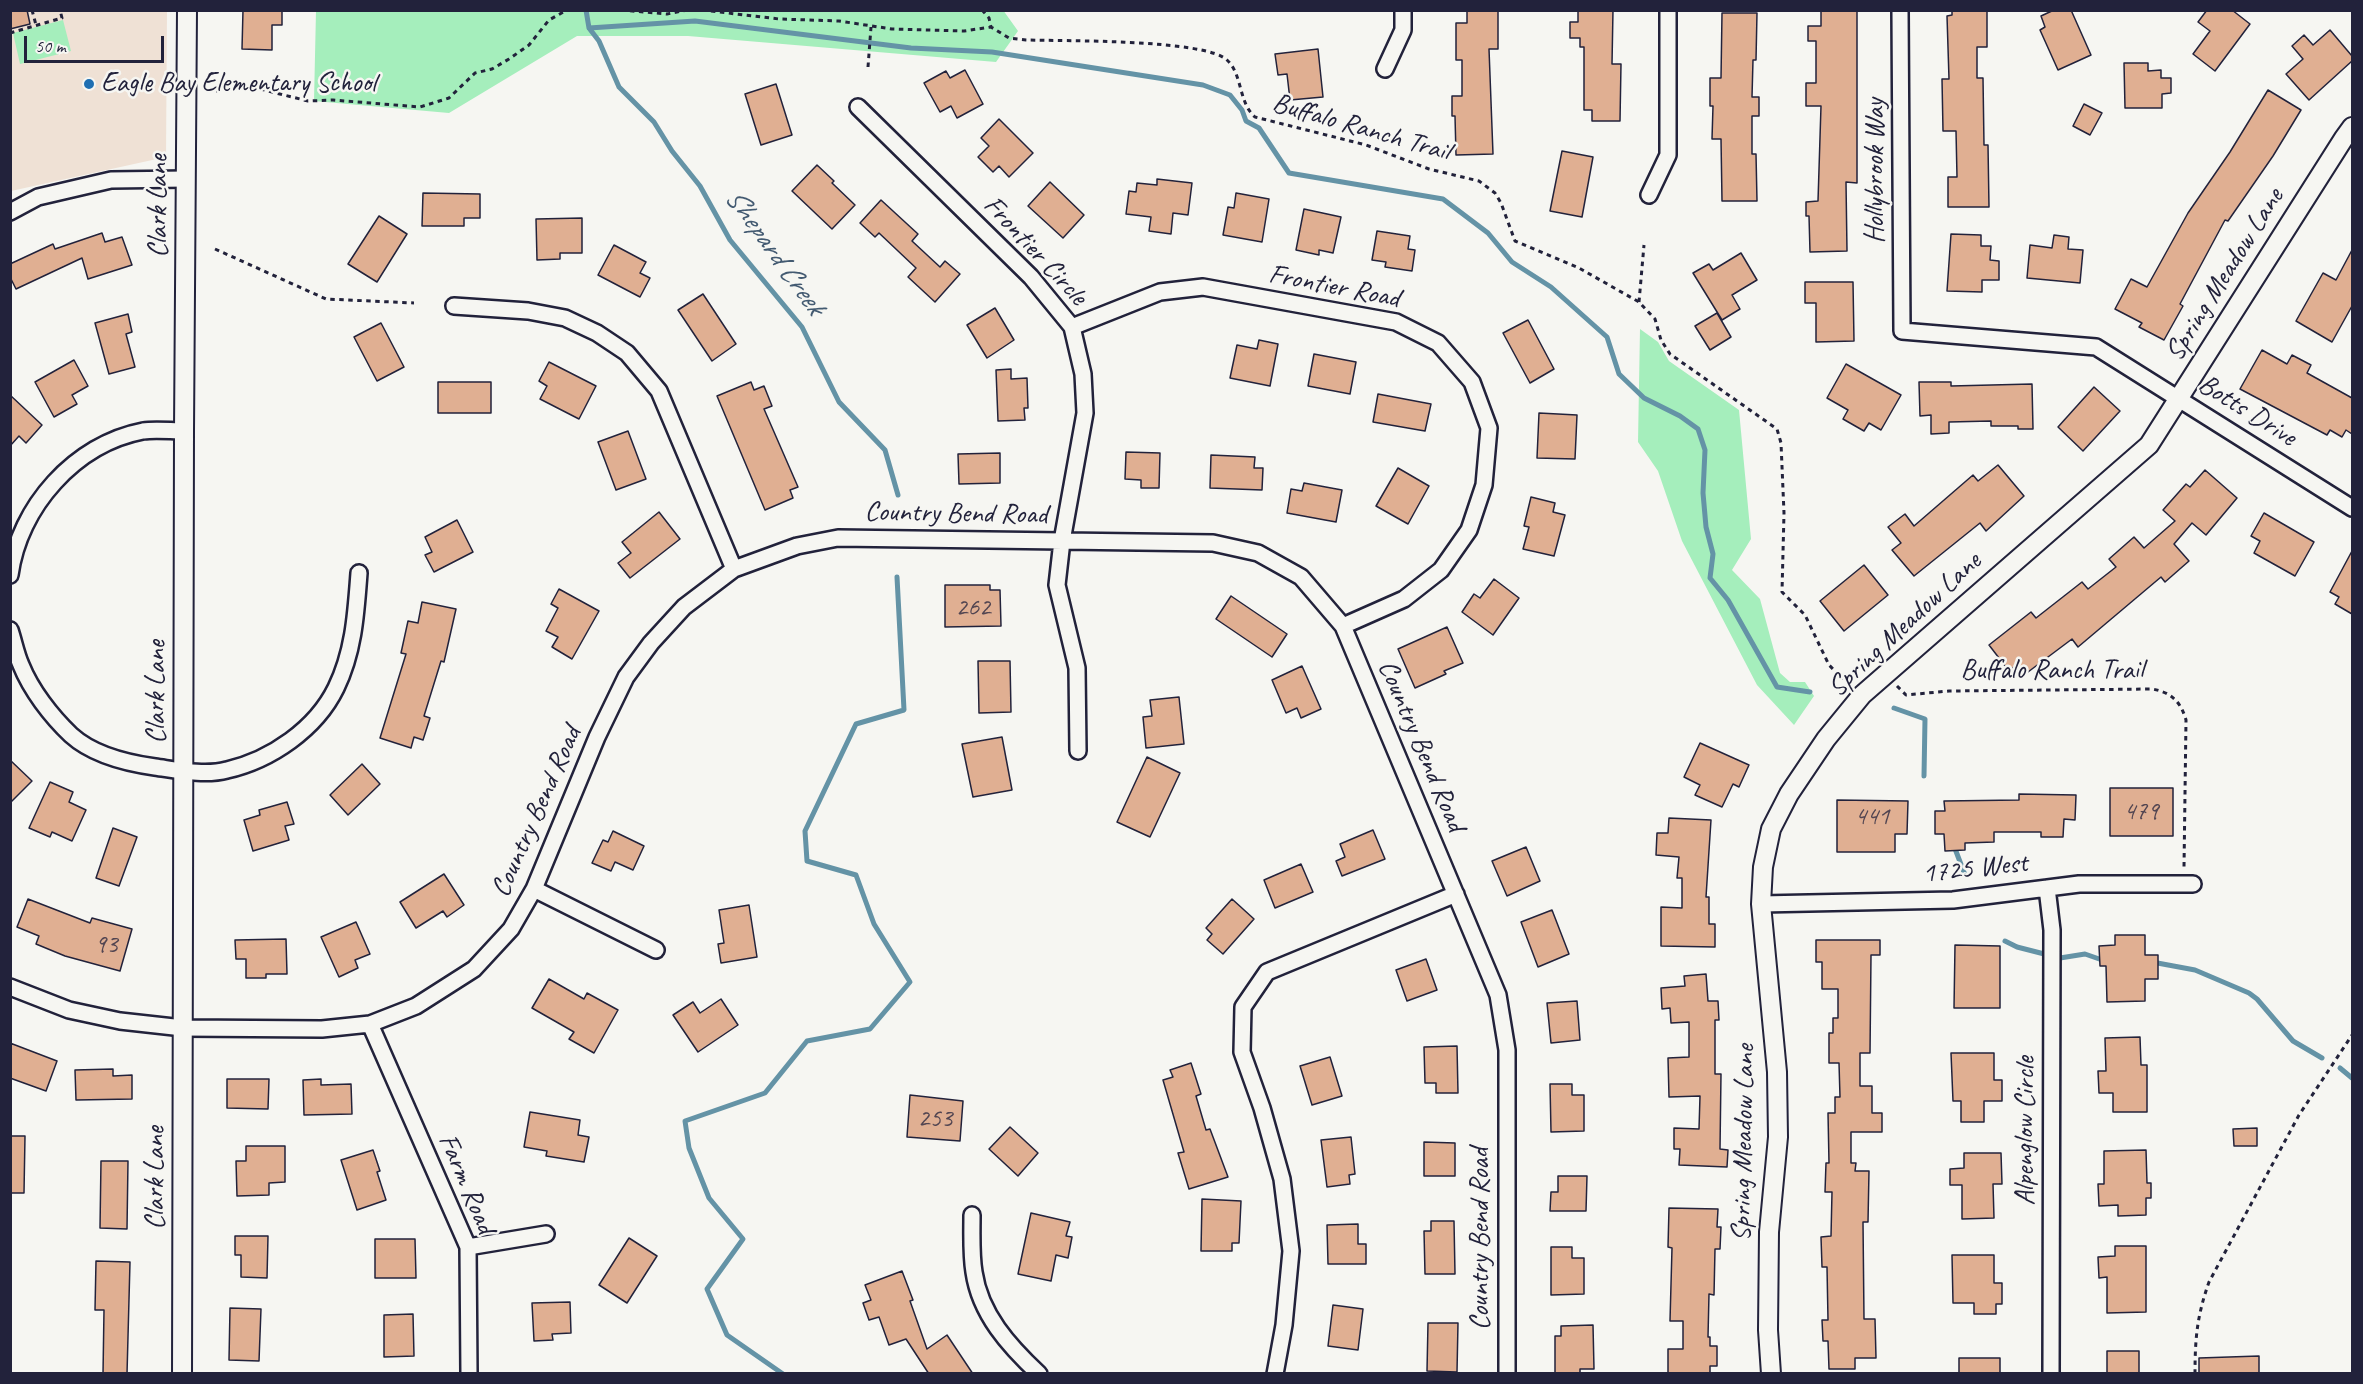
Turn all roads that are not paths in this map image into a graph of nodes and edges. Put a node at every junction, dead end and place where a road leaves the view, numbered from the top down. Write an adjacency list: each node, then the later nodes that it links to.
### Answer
1 (188, 10): 8 (street, Clark Lane)
2 (1403, 10): 5 (street)
3 (1668, 10): 9 (street)
4 (1900, 10): 13 (street, Hollybrook Way)
5 (1385, 69)
6 (858, 107): 12 (street, Frontier Circle)
7 (2352, 127): 14 (street, Spring Meadow Lane)
8 (186, 179): 10 (street); 15 (street, Clark Lane)
9 (1649, 195)
10 (10, 212)
11 (454, 306): 18 (street)
12 (1072, 327): 17 (street, Frontier Circle); 21 (street, Frontier Road)
13 (1902, 331): 14 (street, Botts Drive)
14 (2178, 398): 16 (street, Botts Drive); 29 (street, Spring Meadow Lane)
15 (184, 430): 20 (street); 24 (street, Clark Lane)
16 (2352, 508)
17 (1062, 541): 18 (street, Country Bend Road); 21 (street, Country Bend Road); 23 (street, Frontier Circle)
18 (734, 569): 27 (street, Country Bend Road)
19 (359, 573): 24 (street)
20 (10, 575)
21 (1343, 626): 28 (street, Country Bend Road)
22 (10, 630): 24 (street)
23 (1078, 751)
24 (183, 771): 33 (street, Clark Lane)
25 (2193, 884): 26 (street, 1725 West)
26 (2047, 888): 29 (street, 1725 West); 43 (street, Alpenglow Circle)
27 (534, 889): 30 (street); 32 (street, Country Bend Road)
28 (1456, 894): 40 (street); 41 (street, Country Bend Road)
29 (1761, 904): 42 (street, Spring Meadow Lane)
30 (656, 950)
31 (10, 987): 33 (street, Country Bend Road)
32 (370, 1024): 33 (street, Country Bend Road); 36 (street, Farm Road)
33 (183, 1028): 37 (street, Clark Lane)
34 (972, 1215): 39 (street)
35 (546, 1234): 36 (street)
36 (468, 1247): 38 (street, Farm Road)
37 (182, 1374)
38 (469, 1374)
39 (1039, 1374)
40 (1275, 1374)
41 (1507, 1374)
42 (1771, 1374)
43 (2051, 1374)

